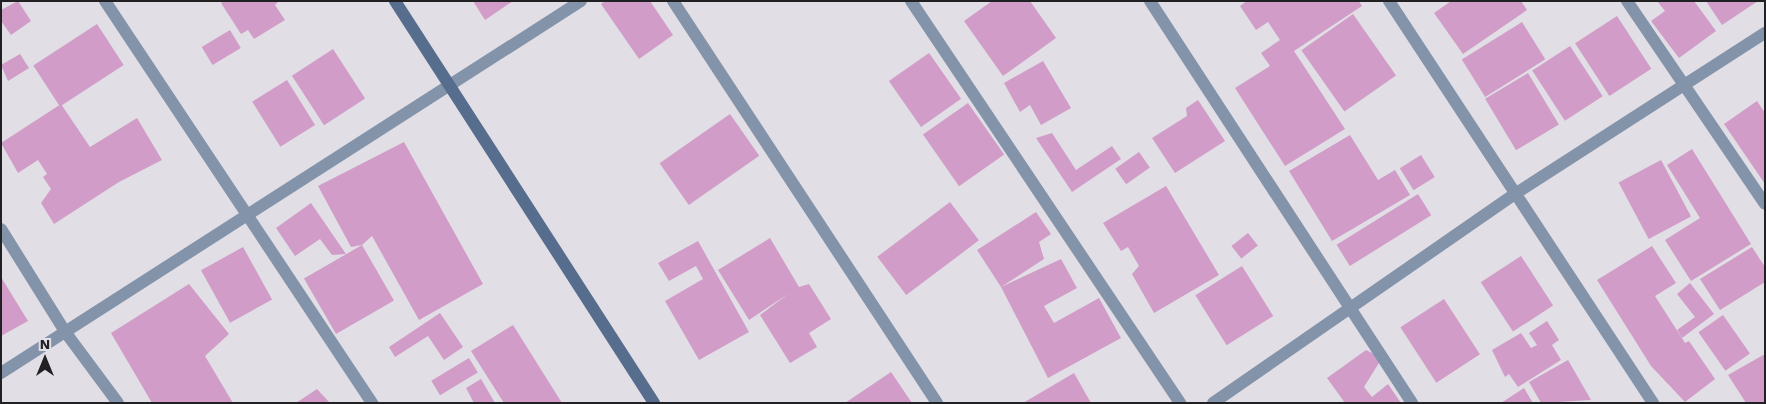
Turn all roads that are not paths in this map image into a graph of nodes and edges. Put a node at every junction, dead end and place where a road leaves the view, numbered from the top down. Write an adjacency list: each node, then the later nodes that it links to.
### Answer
1 (105, 1): 14 (street)
2 (395, 1): 11 (street)
3 (581, 1): 11 (street)
4 (673, 1): 22 (street)
5 (911, 1): 23 (street)
6 (1150, 1): 16 (street)
7 (1389, 1): 12 (street)
8 (1627, 1): 10 (street)
9 (1765, 33): 10 (street)
10 (1684, 85): 12 (street); 13 (street)
11 (452, 86): 14 (street); 21 (street)
12 (1518, 192): 16 (street); 26 (street)
13 (1765, 204)
14 (249, 218): 17 (street); 20 (street)
15 (1, 230): 17 (street)
16 (1350, 306): 24 (street); 25 (street)
17 (66, 333): 18 (street); 19 (street)
18 (1, 373)
19 (118, 403)
20 (372, 403)
21 (654, 403)
22 (937, 403)
23 (1180, 403)
24 (1213, 403)
25 (1412, 403)
26 (1654, 403)

